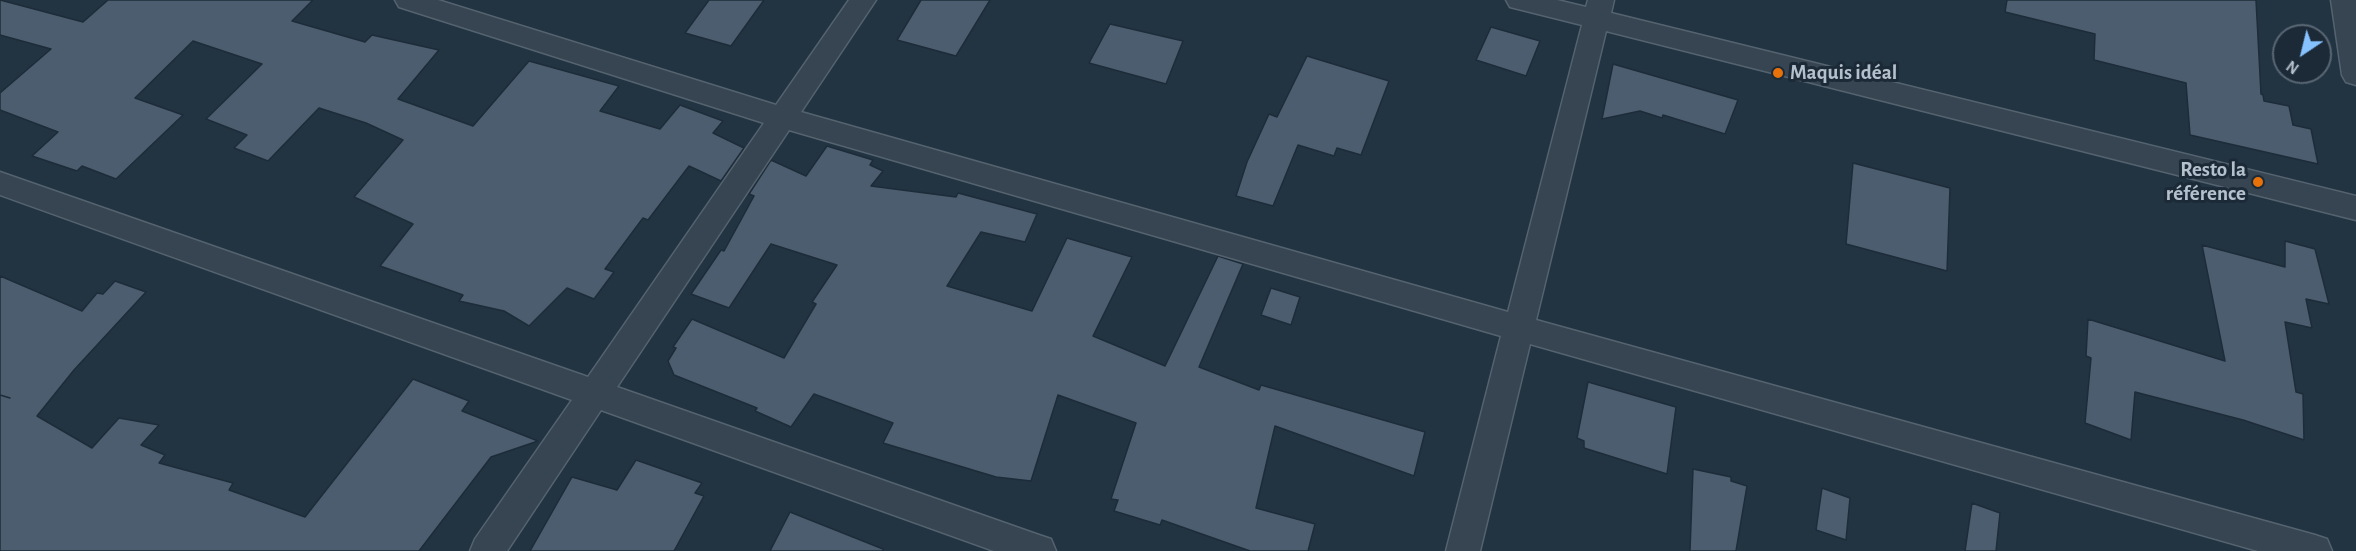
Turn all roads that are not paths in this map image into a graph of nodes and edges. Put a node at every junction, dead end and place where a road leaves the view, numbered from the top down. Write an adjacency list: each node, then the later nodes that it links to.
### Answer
1 (408, 0): 7 (street)
2 (863, 0): 7 (street)
3 (1519, 0): 5 (street)
4 (2344, 0): 6 (street)
5 (1599, 10): 9 (street); 10 (street)
6 (2356, 75)
7 (783, 118): 10 (street); 11 (street)
8 (0, 183): 11 (street)
9 (2356, 208)
10 (1519, 328): 14 (street); 15 (street)
11 (595, 393): 12 (street); 13 (street)
12 (488, 551)
13 (1039, 551)
14 (1463, 551)
15 (2315, 551)

